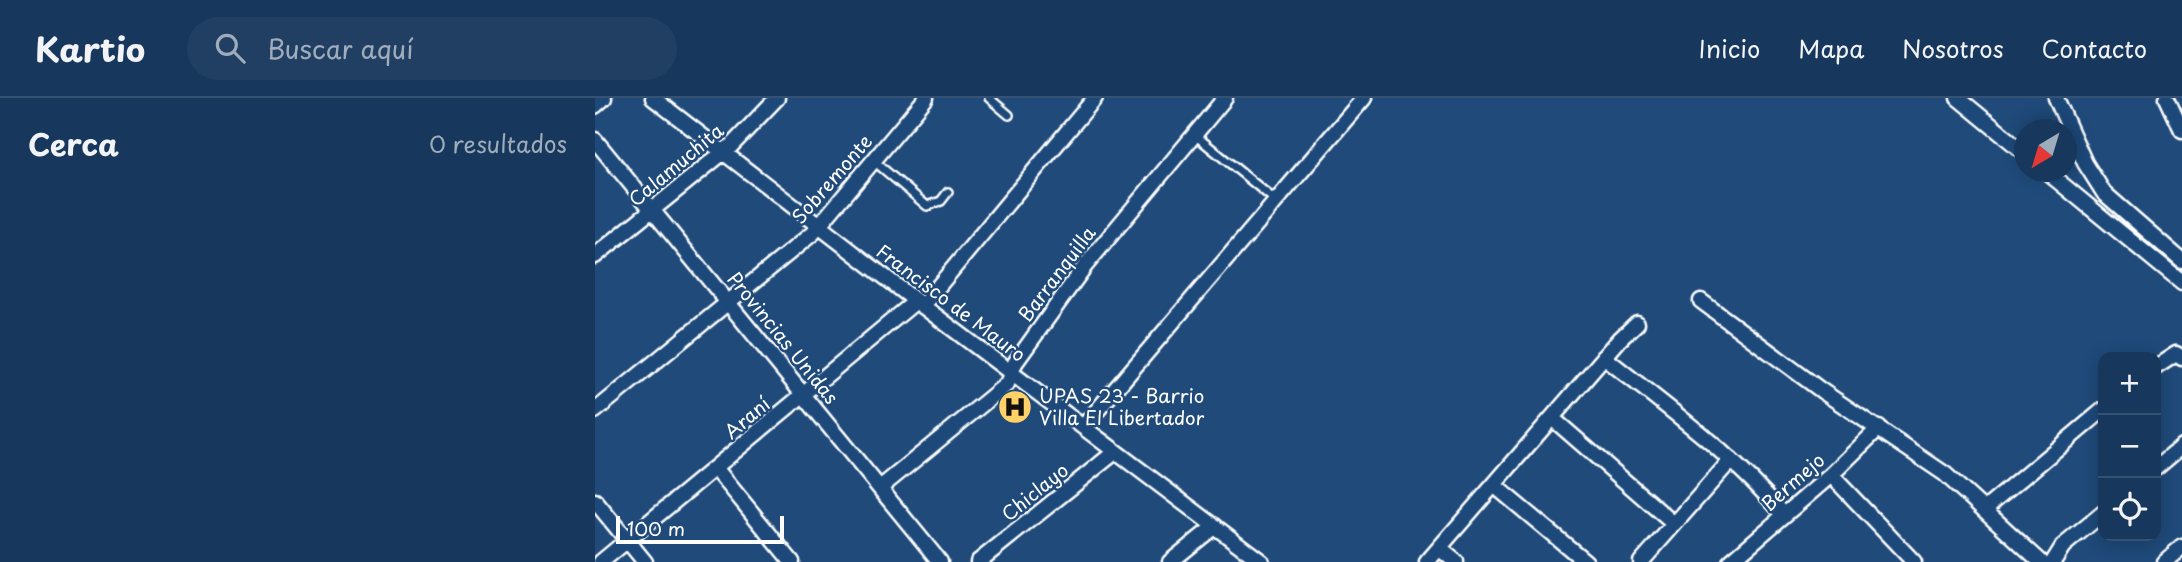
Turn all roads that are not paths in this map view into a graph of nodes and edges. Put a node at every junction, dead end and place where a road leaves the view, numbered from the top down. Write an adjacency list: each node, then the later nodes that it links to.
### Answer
1 (604, 98): 12 (street)
2 (653, 98): 18 (street, Francisco de Mauro)
3 (777, 98): 18 (street, Calamuchita)
4 (926, 98): 19 (street, Sobremonte)
5 (989, 98): 13 (lane)
6 (1094, 98): 30 (street, Araní)
7 (1225, 98): 15 (street, Barranquilla)
8 (1364, 98): 22 (street)
9 (1958, 98): 17 (street)
10 (2056, 98): 26 (street)
11 (2167, 98): 14 (street)
12 (595, 106)
13 (1009, 115)
14 (2180, 121)
15 (1195, 135): 22 (lane); 35 (street, Barranquilla)
16 (595, 140): 23 (street, Provincias Unidas)
17 (2014, 144)
18 (723, 152): 23 (street, Calamuchita); 24 (street, Francisco de Mauro)
19 (874, 161): 21 (lane); 24 (street, Sobremonte)
20 (2059, 182): 27 (street)
21 (948, 192)
22 (1276, 202): 40 (street)
23 (653, 209): 25 (street, Calamuchita); 29 (street, Provincias Unidas)
24 (819, 226): 29 (street, Sobremonte); 30 (street, Francisco de Mauro)
25 (595, 256)
26 (2182, 261)
27 (2182, 283)
28 (1701, 301): 41 (street)
29 (728, 303): 36 (street, Provincias Unidas); 37 (street, Sobremonte)
30 (919, 304): 35 (street, Francisco de Mauro); 36 (street, Araní)
31 (1637, 323): 32 (street)
32 (1604, 357): 39 (street); 44 (street)
33 (2182, 358): 34 (street)
34 (2161, 363)
35 (1011, 373): 40 (street, Francisco de Mauro); 49 (street, Barranquilla)
36 (804, 394): 46 (street, Araní); 49 (street, Provincias Unidas)
37 (595, 411)
38 (2098, 414): 51 (street)
39 (1552, 418): 48 (street); 54 (street)
40 (1083, 427): 43 (street, Francisco de Mauro)
41 (1879, 428): 47 (street, Bermejo); 51 (street)
42 (2182, 446): 45 (street)
43 (1115, 452): 55 (street, Francisco de Mauro); 64 (street, Chiclayo)
44 (1731, 460): 52 (street); 54 (street)
45 (2161, 464)
46 (716, 469): 56 (street, Araní); 62 (street)
47 (1831, 475): 52 (street, Bermejo); 72 (street)
48 (1495, 485): 58 (street); 69 (street)
49 (880, 488): 63 (street, Provincias Unidas)
50 (595, 501): 56 (street)
51 (1985, 509): 73 (street)
52 (1784, 515): 71 (street, Bermejo)
53 (2098, 517): 74 (street)
54 (1674, 524): 59 (street)
55 (1215, 526): 65 (street); 66 (street, Francisco de Mauro)
56 (628, 541): 60 (street, Araní); 61 (street)
57 (2182, 547): 75 (street)
58 (1439, 548): 67 (street); 68 (street)
59 (1656, 556): 70 (street)
60 (601, 562)
61 (645, 562)
62 (792, 562)
63 (940, 562)
64 (978, 562)
65 (1171, 562)
66 (1262, 562)
67 (1427, 562)
68 (1456, 562)
69 (1586, 562)
70 (1641, 562)
71 (1730, 562)
72 (1914, 562)
73 (2041, 562)
74 (2053, 562)
75 (2164, 562)

